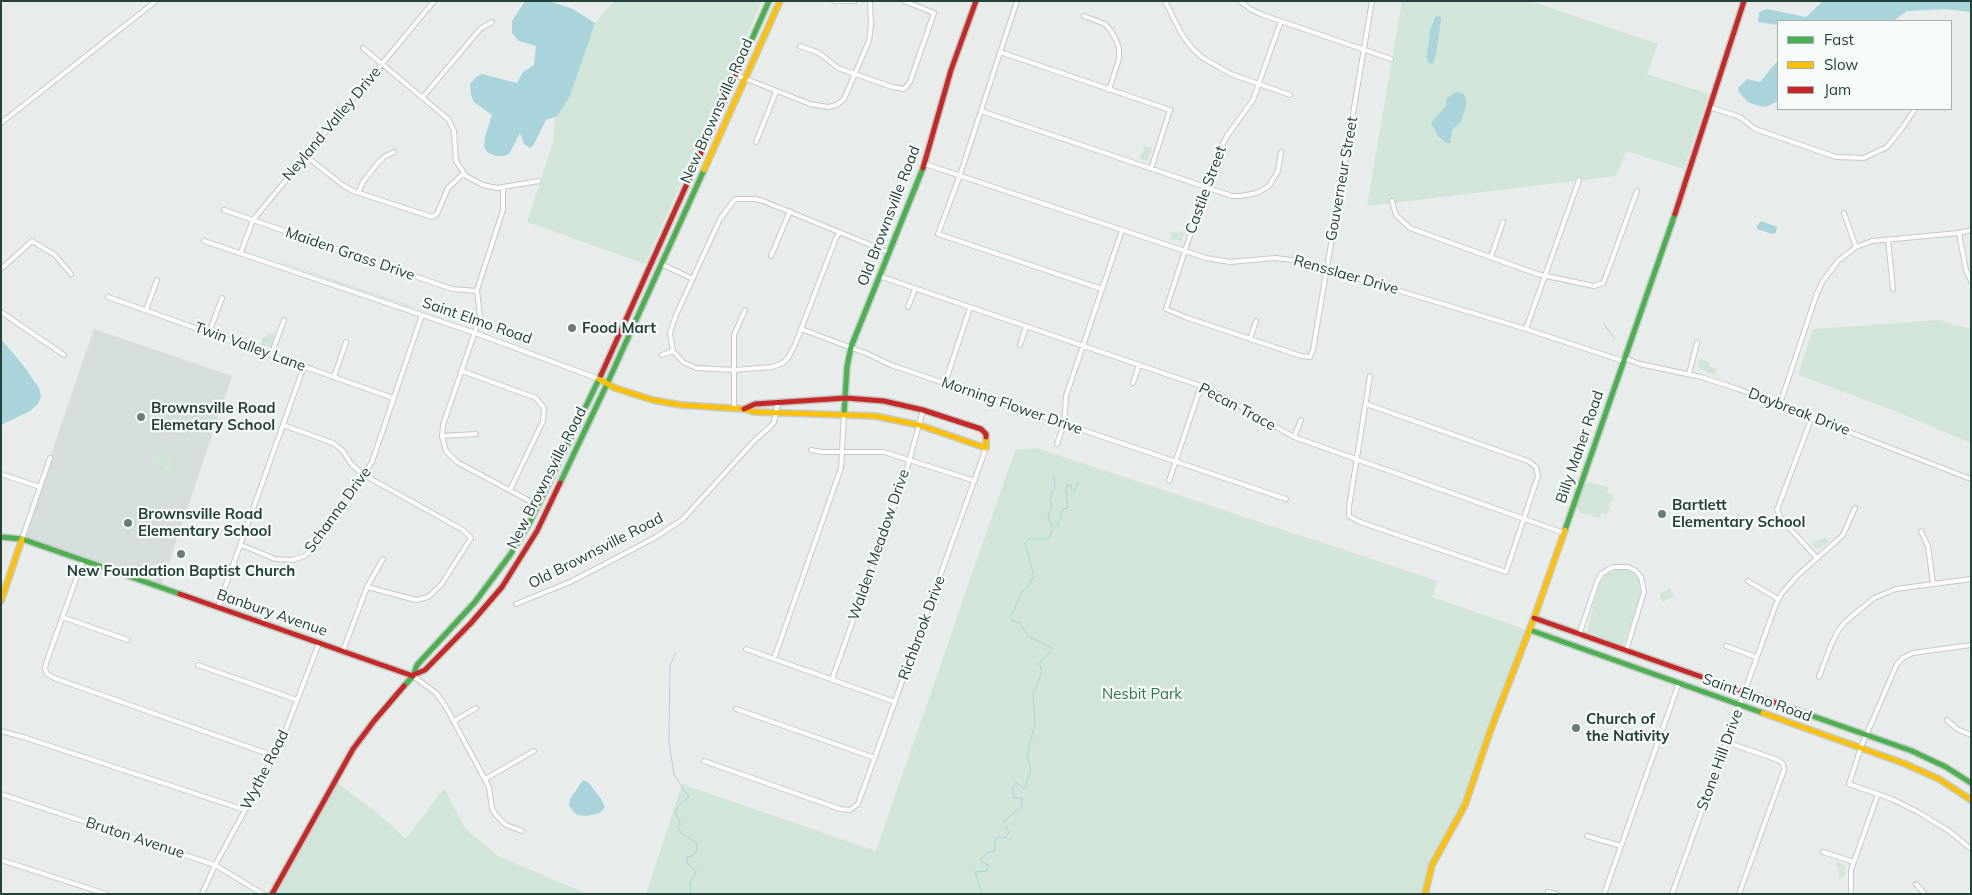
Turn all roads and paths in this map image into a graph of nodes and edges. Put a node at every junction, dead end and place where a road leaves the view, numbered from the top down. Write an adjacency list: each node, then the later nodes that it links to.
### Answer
1 (156, 1): 35 (street)
2 (434, 1): 23 (street, Neyland Valley Drive)
3 (768, 1): 25 (main road, New Brownsville Road)
4 (780, 1): 26 (main road, New Brownsville Road)
5 (834, 1): 6 (street)
6 (855, 1)
7 (870, 1): 24 (street)
8 (904, 1): 24 (street)
9 (976, 1): 40 (main road, Old Brownsville Road)
10 (1017, 1): 21 (street)
11 (1165, 1): 27 (street)
12 (1240, 1): 16 (street)
13 (1372, 1): 20 (street, Gouverneur Street)
14 (1744, 1): 32 (main road, Billy Maher Road)
15 (1084, 16): 28 (street)
16 (1280, 21): 20 (street); 27 (street, Castile Street)
17 (492, 22): 31 (street)
18 (800, 46): 24 (street)
19 (363, 48): 23 (street)
20 (1363, 50): 22 (street); 70 (street, Gouverneur Street)
21 (1000, 52): 28 (street); 34 (street)
22 (1391, 59)
23 (382, 64): 31 (street); 39 (street, Neyland Valley Drive)
24 (855, 74): 29 (street)
25 (736, 75): 26 (street); 116 (main road, New Brownsville Road)
26 (745, 79): 29 (street); 68 (main road, New Brownsville Road)
27 (1259, 84): 30 (street); 47 (street, Castile Street)
28 (1109, 90): 41 (street)
29 (776, 92): 36 (street)
30 (1290, 95)
31 (423, 98): 42 (street)
32 (1709, 107): 33 (street); 108 (main road, Billy Maher Road)
33 (1914, 110)
34 (981, 111): 41 (street); 43 (street)
35 (1, 123)
36 (756, 142)
37 (394, 152): 49 (street)
38 (1281, 152): 47 (street)
39 (306, 156): 49 (street); 54 (street, Neyland Valley Drive)
40 (925, 164): 43 (street, Rensslaer Drive); 65 (main road, Old Brownsville Road)
41 (1151, 169): 47 (street)
42 (464, 173): 46 (street); 49 (street)
43 (960, 175): 56 (street, Rensslaer Drive); 79 (street)
44 (1579, 180): 73 (street)
45 (539, 181): 46 (street)
46 (503, 187): 82 (street)
47 (1206, 187): 63 (street, Castile Street)
48 (1637, 191): 77 (street)
49 (358, 193)
50 (1392, 201): 67 (street)
51 (224, 210): 54 (street, Maiden Grass Drive)
52 (790, 211): 58 (street); 66 (street); 74 (street)
53 (1844, 213): 62 (street)
54 (253, 220): 64 (street, Neyland Valley Drive); 82 (street, Maiden Grass Drive)
55 (1503, 222): 67 (street)
56 (1122, 230): 63 (street, Rensslaer Drive); 79 (street)
57 (1971, 230): 59 (street)
58 (840, 232): 65 (street); 94 (street)
59 (1959, 233): 60 (street); 76 (street)
60 (1888, 239): 62 (street); 80 (street)
61 (204, 240): 64 (street, Saint Elmo Road)
62 (1856, 247): 125 (street)
63 (1184, 251): 70 (street, Rensslaer Drive); 98 (street, Castile Street)
64 (241, 252): 90 (street, Saint Elmo Road)
65 (888, 252): 72 (main road, Old Brownsville Road)
66 (772, 256)
67 (1491, 257): 73 (street)
68 (661, 264): 74 (street); 119 (main road, New Brownsville Road)
69 (1, 269): 71 (street)
70 (1326, 270): 95 (street, Rensslaer Drive); 98 (street, Gouverneur Street)
71 (71, 274)
72 (879, 276): 78 (street, Pecan Trace); 103 (main road, Old Brownsville Road)
73 (1545, 276): 77 (street); 95 (street)
74 (693, 278): 104 (street)
75 (157, 280): 87 (street)
76 (1971, 281)
77 (1600, 285): 81 (street)
78 (915, 289): 85 (street); 86 (street, Pecan Trace)
79 (1102, 289): 102 (street)
80 (1893, 289)
81 (1603, 290)
82 (477, 291): 97 (street)
83 (108, 297): 87 (street, Twin Valley Lane)
84 (222, 298): 96 (street)
85 (908, 307)
86 (970, 308): 93 (street, Pecan Trace); 117 (street)
87 (146, 310): 96 (street, Twin Valley Lane)
88 (745, 310): 111 (street)
89 (1, 312): 105 (street)
90 (422, 315): 97 (street, Saint Elmo Road); 121 (street, Schanna Drive)
91 (284, 320): 106 (street)
92 (1256, 321): 98 (street)
93 (1026, 327): 101 (street); 102 (street, Pecan Trace)
94 (802, 329): 103 (street, Morning Flower Drive); 111 (street)
95 (1526, 329): 108 (street, Rensslaer Drive)
96 (209, 333): 106 (street, Twin Valley Lane)
97 (474, 333): 112 (street); 116 (street, Saint Elmo Road)
98 (1250, 339)
99 (346, 342): 115 (street)
100 (1697, 343): 113 (street)
101 (1020, 345)
102 (1083, 346): 109 (street, Pecan Trace); 133 (street)
103 (851, 347): 117 (street, Morning Flower Drive); 122 (main road, Old Brownsville Road)
104 (672, 351): 107 (street); 111 (street)
105 (64, 355)
106 (271, 355): 110 (street, Twin Valley Lane)
107 (662, 356)
108 (1623, 360): 113 (street, Daybreak Drive); 159 (main road, Billy Maher Road)
109 (1139, 365): 118 (street); 120 (street, Pecan Trace)
110 (304, 366): 115 (street, Twin Valley Lane); 134 (street)
111 (734, 370): 126 (street)
112 (462, 371): 137 (street); 153 (street)
113 (1689, 374): 125 (street, Daybreak Drive)
114 (1370, 376): 124 (street)
115 (334, 377): 121 (street, Twin Valley Lane)
116 (599, 379): 119 (main road, Saint Elmo Road); 155 (main road, New Brownsville Road)
117 (945, 383): 133 (street, Morning Flower Drive)
118 (1133, 383)
119 (607, 384): 126 (main road, Saint Elmo Road); 192 (main road, New Brownsville Road)
120 (1201, 386): 138 (street, Pecan Trace); 146 (street)
121 (393, 398): 148 (street, Schanna Drive)
122 (846, 398): 123 (main road, Saint Elmo Road); 128 (main road, Saint Elmo Road); 130 (main road, Old Brownsville Road)
123 (778, 402): 127 (main road, Saint Elmo Road); 129 (street, Old Brownsville Road)
124 (1366, 404): 145 (street); 157 (street)
125 (1780, 404): 131 (street, Daybreak Drive)
126 (734, 409): 127 (main road, Saint Elmo Road)
127 (744, 409): 129 (main road, Saint Elmo Road)
128 (923, 410): 135 (street, Walden Meadow Drive); 140 (main road, Saint Elmo Road)
129 (776, 413): 130 (main road, Saint Elmo Road); 172 (street, Old Brownsville Road)
130 (844, 414): 135 (main road, Saint Elmo Road); 142 (street)
131 (1812, 417): 149 (street, Daybreak Drive); 163 (street)
132 (1301, 420): 138 (street)
133 (1064, 424): 139 (street); 146 (street, Morning Flower Drive)
134 (283, 425): 148 (street); 162 (street)
135 (919, 425): 140 (main road, Saint Elmo Road); 144 (street, Walden Meadow Drive)
136 (476, 434): 137 (street)
137 (442, 436): 153 (street)
138 (1294, 437): 145 (street, Pecan Trace)
139 (1057, 444)
140 (986, 448): 150 (street, Richbrook Drive)
141 (811, 450): 142 (street)
142 (844, 452): 144 (street); 190 (street)
143 (50, 458): 152 (street)
144 (909, 460): 150 (street); 194 (street, Walden Meadow Drive)
145 (1356, 460): 157 (street, Pecan Trace); 157 (street)
146 (1175, 461): 151 (street); 154 (street, Morning Flower Drive)
147 (1, 474): 152 (street)
148 (364, 476): 162 (street, Schanna Drive); 169 (street)
149 (1971, 479)
150 (975, 481): 198 (street, Richbrook Drive)
151 (1169, 481)
152 (40, 487): 161 (street)
153 (510, 490): 155 (street)
154 (1286, 499)
155 (539, 506): 192 (main road, New Brownsville Road)
156 (1855, 508): 163 (street, Stone Hill Drive)
157 (1524, 519): 159 (street, Pecan Trace)
158 (1921, 531): 168 (street)
159 (1564, 533): 175 (main road, Billy Maher Road)
160 (1, 536): 161 (main road, Banbury Avenue)
161 (22, 539): 165 (main road, Banbury Avenue); 171 (main road)
162 (241, 545): 173 (street)
163 (1817, 558): 170 (street, Stone Hill Drive)
164 (383, 559): 169 (street)
165 (83, 560): 173 (main road, Banbury Avenue); 174 (street)
166 (1971, 579): 168 (street)
167 (1748, 581): 170 (street)
168 (1933, 584): 193 (street)
169 (367, 587): 186 (street)
170 (1778, 599): 188 (street, Stone Hill Drive)
171 (1, 601)
172 (516, 604)
173 (218, 607): 180 (main road, Banbury Avenue)
174 (62, 617): 179 (street); 210 (street)
175 (1534, 618): 176 (main road, Billy Maher Road); 177 (main road, Saint Elmo Road)
176 (1530, 630): 183 (main road, Saint Elmo Road); 233 (main road, Billy Maher Road)
177 (1579, 635): 178 (main road, Saint Elmo Road); 187 (street)
178 (1585, 637): 183 (main road); 184 (main road, Saint Elmo Road)
179 (128, 640)
180 (319, 643): 186 (main road, Banbury Avenue); 197 (street, Wythe Road)
181 (1971, 645): 206 (street)
182 (1726, 646): 188 (street)
183 (1582, 648): 189 (main road, Saint Elmo Road)
184 (1617, 648): 187 (main road, Saint Elmo Road); 189 (main road)
185 (746, 649): 190 (street)
186 (343, 651): 192 (main road, Banbury Avenue)
187 (1626, 651): 196 (main road, Saint Elmo Road)
188 (1756, 657): 196 (street, Stone Hill Drive)
189 (1613, 658): 195 (main road, Saint Elmo Road)
190 (774, 659): 194 (street)
191 (198, 665): 197 (street)
192 (413, 676): 203 (street, Banbury Avenue); 232 (main road)
193 (1819, 677)
194 (832, 679): 198 (street)
195 (1679, 683): 199 (main road, Saint Elmo Road); 221 (street)
196 (1744, 692): 199 (street, Stone Hill Drive); 206 (main road, Saint Elmo Road)
197 (296, 700): 210 (street, Wythe Road)
198 (895, 702): 211 (street, Richbrook Drive)
199 (1739, 706): 207 (street, Stone Hill Drive); 208 (main road, Saint Elmo Road)
200 (476, 708): 203 (street)
201 (736, 709): 211 (street)
202 (1947, 720): 205 (street)
203 (454, 721): 213 (street, Banbury Avenue)
204 (1, 731): 218 (street)
205 (1971, 735)
206 (1867, 736): 208 (street); 214 (main road, Saint Elmo Road)
207 (1726, 742): 236 (street, Stone Hill Drive); 237 (street)
208 (1861, 747): 216 (street); 217 (main road, Saint Elmo Road)
209 (534, 751): 213 (street)
210 (274, 756): 218 (street, Wythe Road)
211 (875, 758): 212 (street, Richbrook Drive)
212 (704, 761)
213 (485, 780): 219 (street, Banbury Avenue)
214 (1971, 783)
215 (1, 794): 226 (street, Bruton Avenue)
216 (1878, 794): 222 (street); 225 (street)
217 (1971, 800)
218 (245, 810): 226 (street, Wythe Road)
219 (522, 831)
220 (1587, 836): 221 (street)
221 (1621, 846): 235 (street)
222 (1971, 849)
223 (1823, 852): 225 (street)
224 (1, 860): 229 (street)
225 (1854, 862): 238 (street)
226 (215, 865): 230 (street, Wythe Road); 231 (street, Bruton Avenue)
227 (1916, 884): 239 (street)
228 (1548, 892): 234 (street)
229 (106, 894)
230 (202, 894)
231 (263, 894)
232 (272, 894)
233 (1425, 894)
234 (1556, 894)
235 (1604, 894)
236 (1672, 894)
237 (1739, 894)
238 (1851, 894)
239 (1925, 894)

